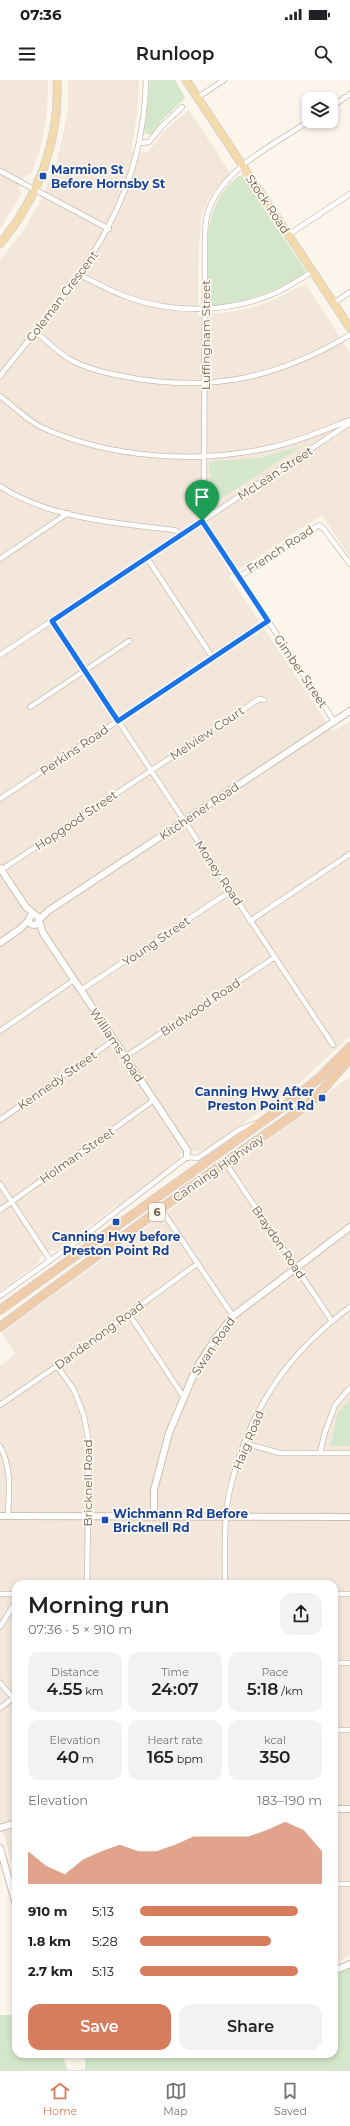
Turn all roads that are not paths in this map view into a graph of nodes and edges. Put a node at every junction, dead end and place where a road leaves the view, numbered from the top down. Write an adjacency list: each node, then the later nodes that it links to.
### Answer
1 (54, 80): 14 (main road)
2 (57, 80): 14 (main road)
3 (146, 80): 11 (street, Coleman Crescent)
4 (186, 80): 7 (main road, Stock Road)
5 (224, 80): 7 (street)
6 (350, 94): 8 (street)
7 (197, 98): 12 (main road, Stock Road)
8 (338, 102)
9 (182, 108): 11 (street)
10 (302, 126): 12 (street, Luffingham Street)
11 (140, 143): 16 (street, Coleman Crescent)
12 (243, 166): 17 (main road, Stock Road); 24 (street, Luffingham Street)
13 (0, 171): 14 (street)
14 (33, 189): 16 (street); 18 (main road); 19 (main road)
15 (350, 194): 17 (street)
16 (109, 229): 21 (street, Coleman Crescent)
17 (288, 235): 20 (main road, Stock Road)
18 (0, 239)
19 (0, 244)
20 (313, 272): 23 (main road, Stock Road); 24 (street)
21 (80, 275): 24 (street); 26 (street, Coleman Crescent)
22 (350, 292): 23 (street)
23 (334, 303): 25 (main road, Stock Road)
24 (205, 309): 29 (street, Luffingham Street)
25 (350, 328)
26 (36, 332): 28 (street, Coleman Crescent); 29 (street)
27 (350, 335): 29 (street)
28 (0, 376)
29 (205, 383): 32 (street, Luffingham Street)
30 (0, 396): 32 (street)
31 (350, 422): 32 (street); 35 (street, McLean Street)
32 (204, 456): 35 (street, Luffingham Street)
33 (0, 486): 34 (street)
34 (68, 513): 37 (street); 39 (street)
35 (213, 514): 36 (street, McLean Street)
36 (202, 521): 37 (street, McLean Street); 41 (street, Gimber Street)
37 (182, 535): 38 (street, McLean Street)
38 (146, 558): 42 (street, McLean Street); 46 (street)
39 (0, 559)
40 (350, 564): 41 (street, French Road)
41 (239, 576): 43 (street, Gimber Street)
42 (52, 621): 45 (street, McLean Street); 47 (street, Money Road)
43 (268, 621): 46 (street, Perkins Road); 52 (street, Gimber Street)
44 (129, 641): 47 (street)
45 (0, 655)
46 (213, 658): 51 (street, Perkins Road)
47 (85, 671): 49 (street); 51 (street, Money Road)
48 (264, 700): 53 (street, Melview Court)
49 (30, 707)
50 (350, 711): 52 (street, Kitchener Road)
51 (118, 721): 53 (street, Money Road); 54 (street, Perkins Road)
52 (334, 721): 55 (street, Kitchener Road)
53 (151, 771): 55 (street, Money Road); 57 (street, Hopgood Street)
54 (0, 799)
55 (184, 821): 58 (street, Money Road); 59 (street, Kitchener Road)
56 (350, 854): 60 (street)
57 (1, 869): 59 (street)
58 (231, 891): 60 (street, Money Road); 64 (street, Young Street)
59 (34, 920): 61 (street, Kitchener Road); 63 (street, Williams Road)
60 (250, 920): 62 (street, Money Road)
61 (0, 943)
62 (275, 957): 67 (street, Money Road); 69 (street, Birdwood Road)
63 (74, 980): 64 (street, Williams Road); 65 (street)
64 (81, 990): 66 (street, Williams Road)
65 (0, 1031)
66 (114, 1040): 69 (street, Williams Road); 74 (street, Kennedy Street)
67 (333, 1045)
68 (350, 1047): 71 (highway, Canning Highway / 6)
69 (125, 1057): 73 (street, Williams Road)
70 (350, 1058): 72 (highway, Canning Highway / 6)
71 (311, 1085): 72 (highway); 75 (highway, Canning Highway / 6)
72 (319, 1094): 77 (highway, Canning Highway / 6)
73 (154, 1100): 76 (street, Williams Road); 79 (street, Holman Street)
74 (0, 1120)
75 (261, 1122): 76 (street, Canning Highway); 84 (highway, Canning Highway / 6)
76 (187, 1157): 83 (street, Canning Highway)
77 (225, 1162): 80 (highway, Canning Highway / 6); 88 (street, Braydon Road)
78 (0, 1184): 79 (street)
79 (12, 1202): 81 (street, Holman Street); 86 (street)
80 (161, 1209): 85 (highway, Canning Highway / 6); 87 (street)
81 (0, 1210)
82 (350, 1227): 88 (street, Swan Road)
83 (87, 1234): 84 (street); 86 (street, Canning Highway)
84 (93, 1243): 85 (street); 91 (highway, Canning Highway / 6)
85 (101, 1254): 95 (highway, Canning Highway / 6)
86 (50, 1260): 89 (street, Canning Highway)
87 (197, 1264): 92 (street, Dandenong Road); 93 (street)
88 (296, 1268): 93 (street, Swan Road); 94 (street, Braydon Road)
89 (0, 1296)
90 (350, 1307): 94 (street, Haig Road)
91 (0, 1310)
92 (129, 1314): 96 (street, Dandenong Road); 98 (street)
93 (233, 1316): 98 (street, Swan Road)
94 (332, 1321): 100 (street, Haig Road)
95 (0, 1326)
96 (58, 1366): 99 (street, Dandenong Road); 106 (street, Bricknell Road)
97 (350, 1388): 102 (street)
98 (183, 1396): 108 (street, Swan Road)
99 (0, 1405)
100 (244, 1443): 102 (street); 107 (street, Haig Road)
101 (0, 1446): 105 (street)
102 (320, 1453): 103 (street)
103 (350, 1453)
104 (0, 1516): 105 (street)
105 (8, 1516): 106 (street)
106 (88, 1516): 108 (street); 110 (street, Bricknell Road)
107 (226, 1516): 108 (street); 109 (street); 111 (street, Haig Road)
108 (154, 1517)
109 (350, 1517)
110 (87, 1580)
111 (225, 1580)
112 (0, 1594): 113 (street)
113 (12, 1594)
114 (338, 1594): 115 (street)
115 (350, 1594)
116 (12, 1608): 117 (street)
117 (0, 1627)
118 (338, 1663): 119 (street)
119 (350, 1663)
120 (0, 1682): 121 (street)
121 (12, 1697)
122 (12, 1701): 123 (street)
123 (0, 1708)
124 (338, 1730): 125 (street)
125 (350, 1730)
126 (338, 1809): 127 (street)
127 (350, 1810)
128 (12, 1824): 129 (street)
129 (0, 1828)
130 (0, 1848): 133 (street)
131 (338, 1884): 132 (street)
132 (350, 1884)
133 (12, 1891)
134 (350, 1964): 135 (street)
135 (338, 1970)

